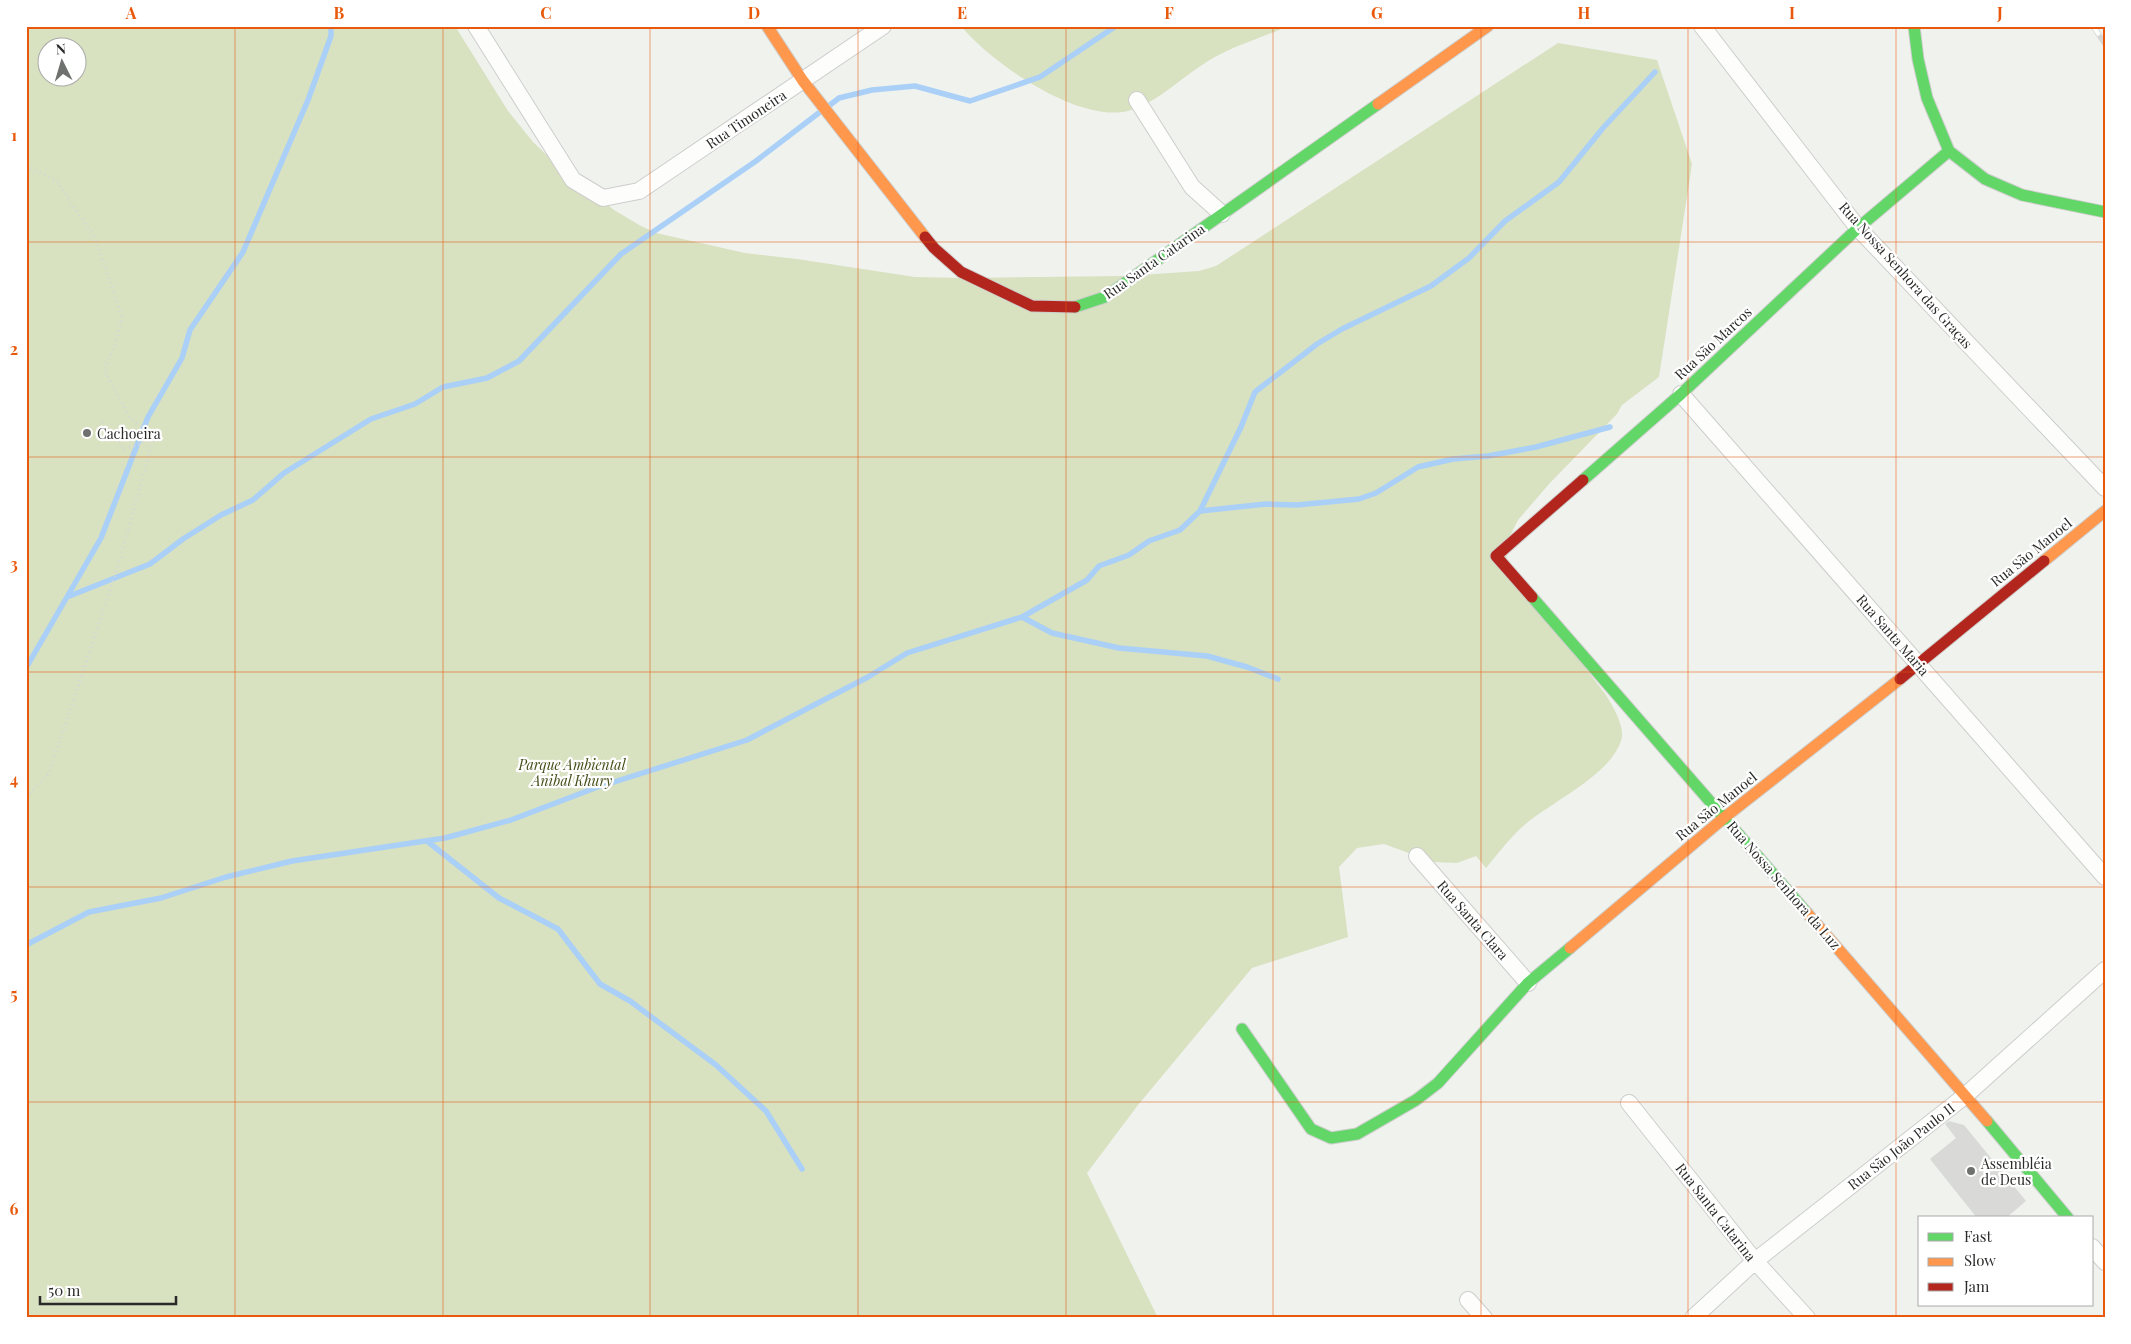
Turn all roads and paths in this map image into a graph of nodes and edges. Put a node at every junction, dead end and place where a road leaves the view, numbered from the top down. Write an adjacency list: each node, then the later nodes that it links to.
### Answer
1 (476, 26): 7 (street, Rua Timoneira)
2 (767, 26): 7 (street, Rua Santa Catarina)
3 (883, 26): 7 (street, Rua Timoneira)
4 (1488, 26): 12 (street, Rua Santa Catarina)
5 (1702, 26): 13 (street, Rua Nossa Senhora das Graças)
6 (1914, 26): 9 (street)
7 (803, 81): 12 (street, Rua Santa Catarina)
8 (1136, 100): 12 (street)
9 (1949, 151): 11 (street); 13 (street, Rua São Marcos)
10 (26, 166): 16 (path)
11 (2105, 212)
12 (1222, 214)
13 (1858, 228): 14 (street, Rua São Marcos); 17 (street, Rua Nossa Senhora das Graças)
14 (1681, 394): 19 (street, Rua São Marcos); 20 (street, Rua Santa Maria)
15 (102, 422): 16 (path)
16 (153, 440): 21 (path)
17 (2105, 488)
18 (2105, 511): 20 (street, Rua São Manoel)
19 (1496, 556): 22 (street, Rua Nossa Senhora da Luz)
20 (1918, 665): 22 (street, Rua São Manoel); 24 (street, Rua Santa Maria)
21 (26, 797)
22 (1725, 817): 26 (street, Rua São Manoel); 28 (street, Rua Nossa Senhora da Luz)
23 (1417, 856): 26 (street, Rua Santa Clara)
24 (2105, 877)
25 (2105, 970): 28 (street, Rua São João Paulo II)
26 (1528, 983): 27 (street, Rua São Manoel)
27 (1242, 1029)
28 (1966, 1095): 30 (street, Rua Nossa Senhora da Luz); 32 (street, Rua São João Paulo II)
29 (1629, 1103): 32 (street, Rua Santa Catarina)
30 (2066, 1216)
31 (2094, 1249): 33 (street)
32 (1755, 1261): 36 (street, Rua São João Paulo II); 37 (street, Rua Santa Catarina)
33 (2105, 1262)
34 (1468, 1300): 35 (street)
35 (1484, 1318)
36 (1693, 1318)
37 (1807, 1318)

